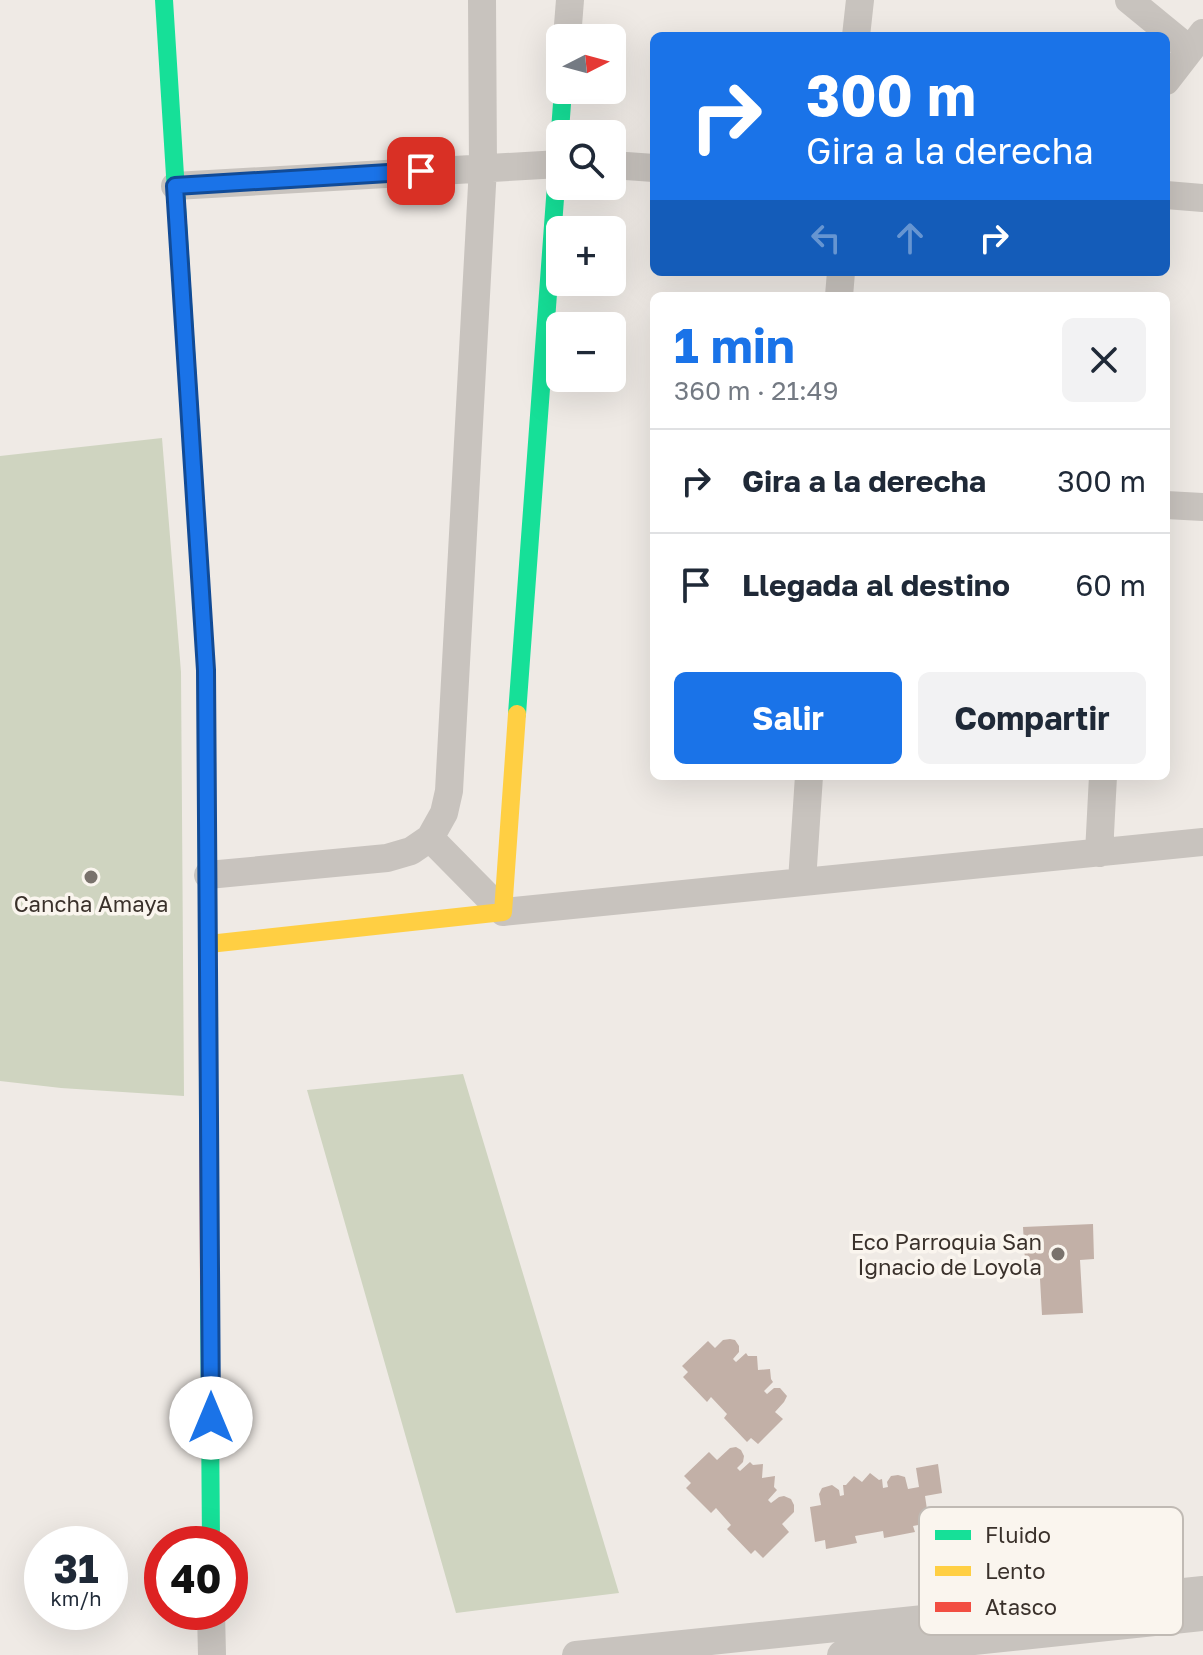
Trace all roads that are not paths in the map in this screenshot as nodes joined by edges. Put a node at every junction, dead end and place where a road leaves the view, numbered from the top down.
1 (164, 0) edge
2 (482, 0) edge
3 (570, 0) edge
4 (860, 0) edge
5 (1129, 0) edge
6 (568, 24) edge
7 (856, 32) edge
8 (1196, 42) edge
9 (1170, 76) edge
10 (546, 164) edge
11 (626, 166) edge
12 (483, 167) junction
13 (650, 168) edge
14 (175, 186) junction
15 (1170, 195) edge
16 (1203, 198) edge
17 (555, 200) edge
18 (1170, 505) edge
19 (1203, 507) edge
20 (809, 780) edge
21 (1103, 780) edge
22 (430, 838) junction
23 (1203, 842) edge
24 (1099, 853) junction
25 (208, 875) junction
26 (802, 881) junction
27 (503, 912) junction
28 (209, 944) junction
29 (211, 1526) edge
30 (1203, 1590) edge
31 (1183, 1594) edge
32 (1203, 1617) edge
33 (1183, 1619) edge
34 (211, 1630) edge
35 (992, 1635) edge
36 (794, 1643) edge
37 (212, 1655) edge
38 (576, 1655) edge
39 (841, 1655) edge

1 - 14 street
2 - 12 street
3 - 6 street
4 - 7 street
5 - 8 street
8 - 9 street
10 - 12 street
11 - 13 street
12 - 14 street
12 - 22 street
14 - 25 street
15 - 16 street
17 - 27 street
18 - 19 street
20 - 26 street
21 - 24 street
22 - 25 street
22 - 27 street
23 - 24 street
24 - 26 street
25 - 28 street
26 - 27 street
27 - 28 street
28 - 29 street
30 - 31 street
32 - 33 street
34 - 37 street
35 - 36 street
35 - 39 street
36 - 38 street

